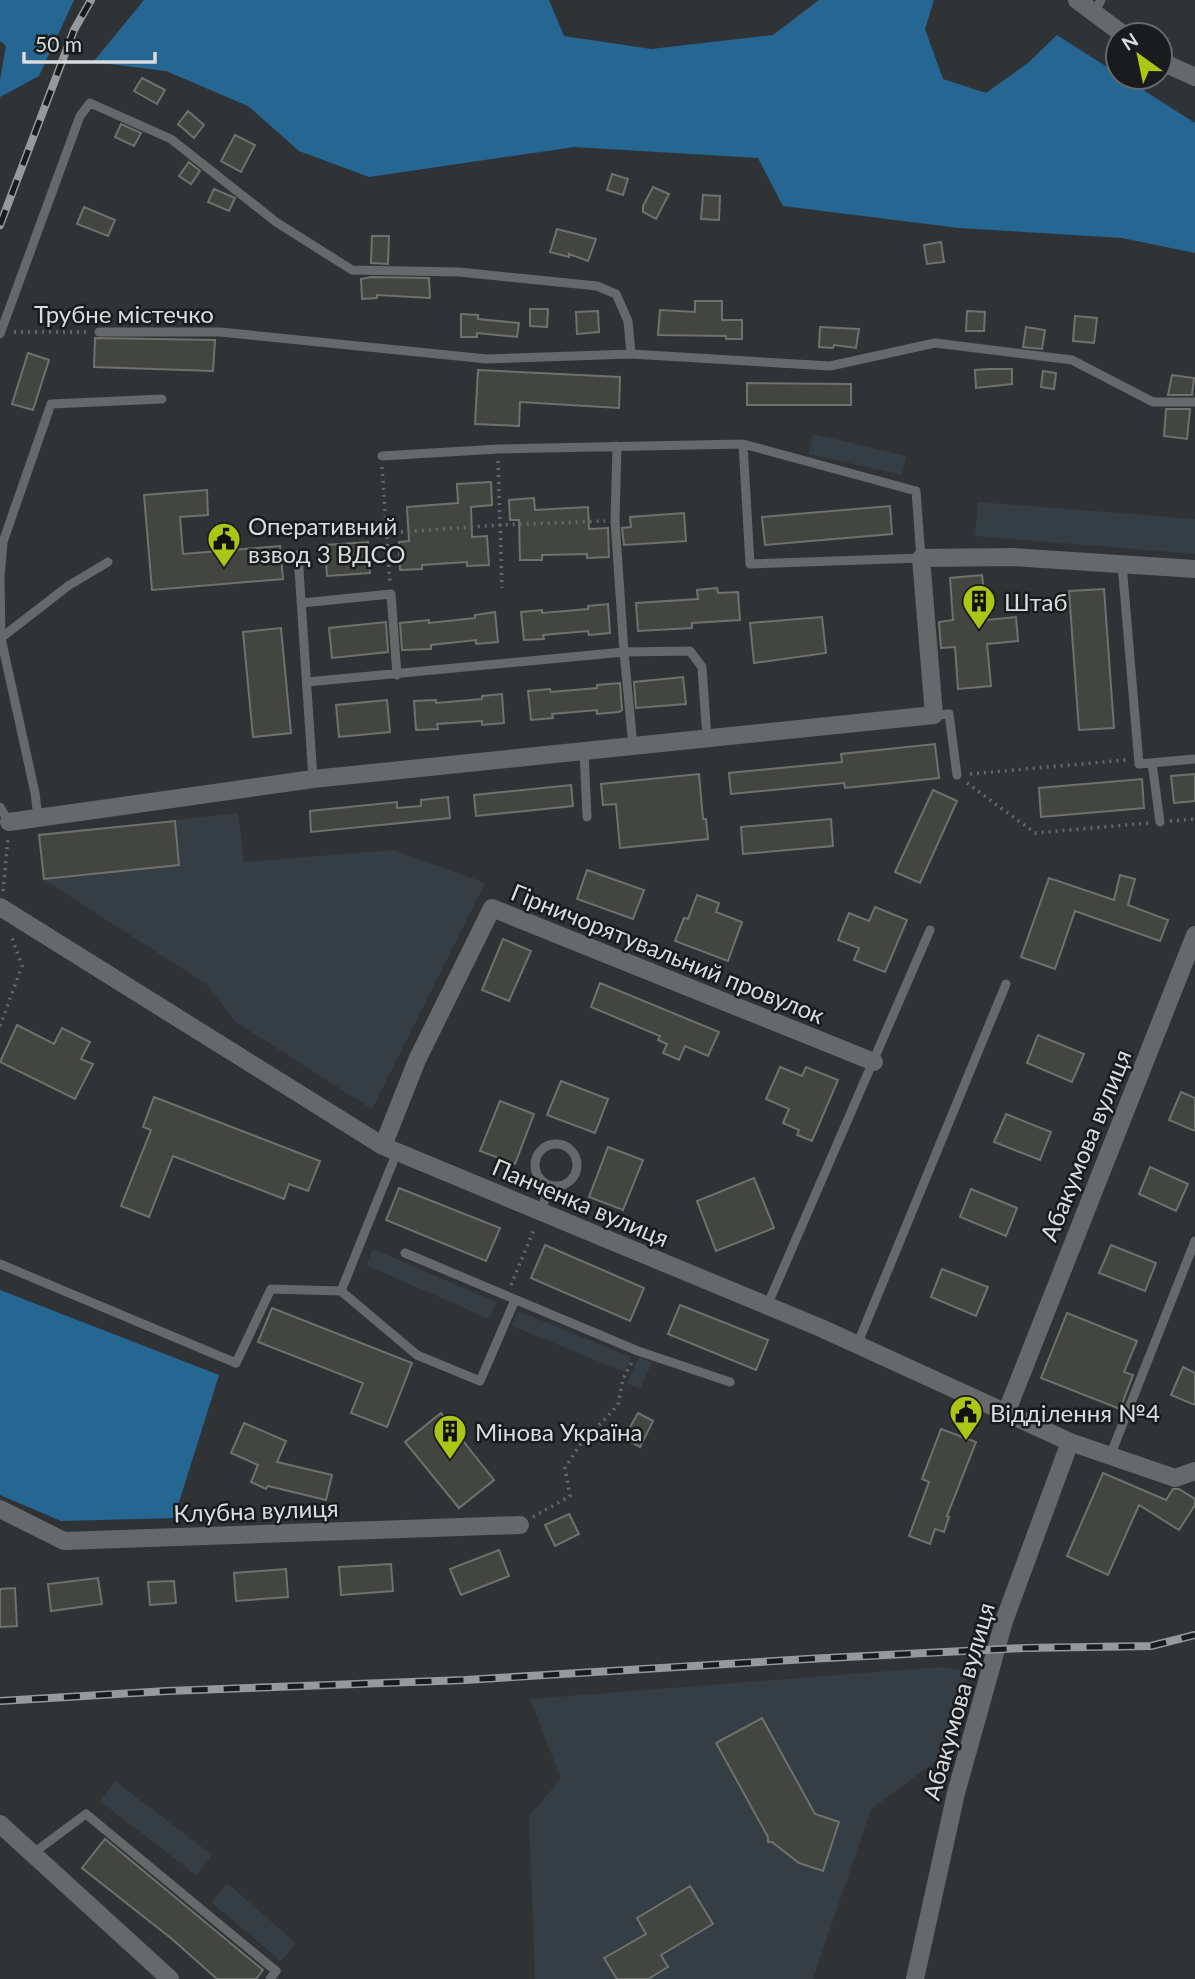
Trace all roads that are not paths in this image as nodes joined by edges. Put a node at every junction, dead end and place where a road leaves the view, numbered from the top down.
1 (1077, 0) edge
2 (1098, 6) edge
3 (1111, 21) edge
4 (1174, 67) edge
5 (1195, 77) edge
6 (99, 332) road end
7 (0, 333) edge
8 (631, 354) junction
9 (162, 399) dead end
10 (1195, 402) edge
11 (743, 444) junction
12 (617, 446) junction
13 (382, 456) road end
14 (299, 555) dead end
15 (921, 558) junction
16 (108, 562) dead end
17 (1122, 564) junction
18 (1195, 569) edge
19 (302, 603) junction
20 (1, 638) edge
21 (624, 652) junction
22 (397, 675) junction
23 (307, 682) junction
24 (934, 715) junction
25 (707, 739) junction
26 (633, 746) junction
27 (584, 751) junction
28 (1195, 759) edge
29 (1152, 763) junction
30 (957, 775) road end
31 (313, 779) junction
32 (5, 814) edge
33 (38, 817) junction
34 (587, 817) dead end
35 (1160, 822) road end
36 (0, 907) edge
37 (930, 930) dead end
38 (1195, 934) edge
39 (1006, 984) dead end
40 (874, 1062) junction
41 (390, 1149) junction
42 (549, 1186) junction
43 (541, 1212) junction
44 (1195, 1241) edge
45 (405, 1253) dead end
46 (0, 1264) edge
47 (341, 1291) junction
48 (511, 1298) junction
49 (767, 1306) junction
50 (857, 1345) junction
51 (730, 1382) dead end
52 (1006, 1413) junction
53 (1070, 1442) junction
54 (1110, 1456) junction
55 (1195, 1471) edge
56 (0, 1509) edge
57 (520, 1525) road end
58 (0, 1824) edge
59 (32, 1854) junction
60 (170, 1979) edge
61 (270, 1979) edge
62 (915, 1979) edge

1 - 2 street
2 - 3 street
4 - 5 street
6 - 8 lane, Трубне містечко
7 - 8 lane, Трубне містечко
8 - 10 lane, Трубне містечко
9 - 20 lane
11 - 12 lane
11 - 15 lane
11 - 15 lane
12 - 13 lane
12 - 21 lane
14 - 19 lane
15 - 17 street
15 - 24 street
16 - 20 lane
17 - 18 street
17 - 29 lane
19 - 22 lane
19 - 23 lane
20 - 33 lane
21 - 22 lane
21 - 25 lane
21 - 26 lane
22 - 23 lane
23 - 31 lane
24 - 25 street
24 - 30 lane
25 - 26 street
26 - 27 street
27 - 31 street
27 - 34 lane
28 - 29 lane
29 - 35 lane
31 - 33 street
32 - 33 street
36 - 41 street, Панченка вулиця
37 - 40 lane
38 - 52 street, Абакумова вулиця
39 - 50 lane
40 - 41 street, Гірничорятувальний провулок
40 - 49 lane
41 - 43 street, Панченка вулиця
41 - 47 lane
42 - 42 lane
42 - 43 lane
43 - 49 street, Панченка вулиця
44 - 54 lane
45 - 48 lane
46 - 47 lane
47 - 48 lane
48 - 51 lane
49 - 50 street, Панченка вулиця
50 - 52 street, Панченка вулиця
52 - 53 street, Панченка вулиця
53 - 54 street, Панченка вулиця
53 - 62 street, Абакумова вулиця
54 - 55 street, Панченка вулиця
56 - 57 street, Клубна вулиця
58 - 59 street
59 - 60 street
59 - 61 lane

